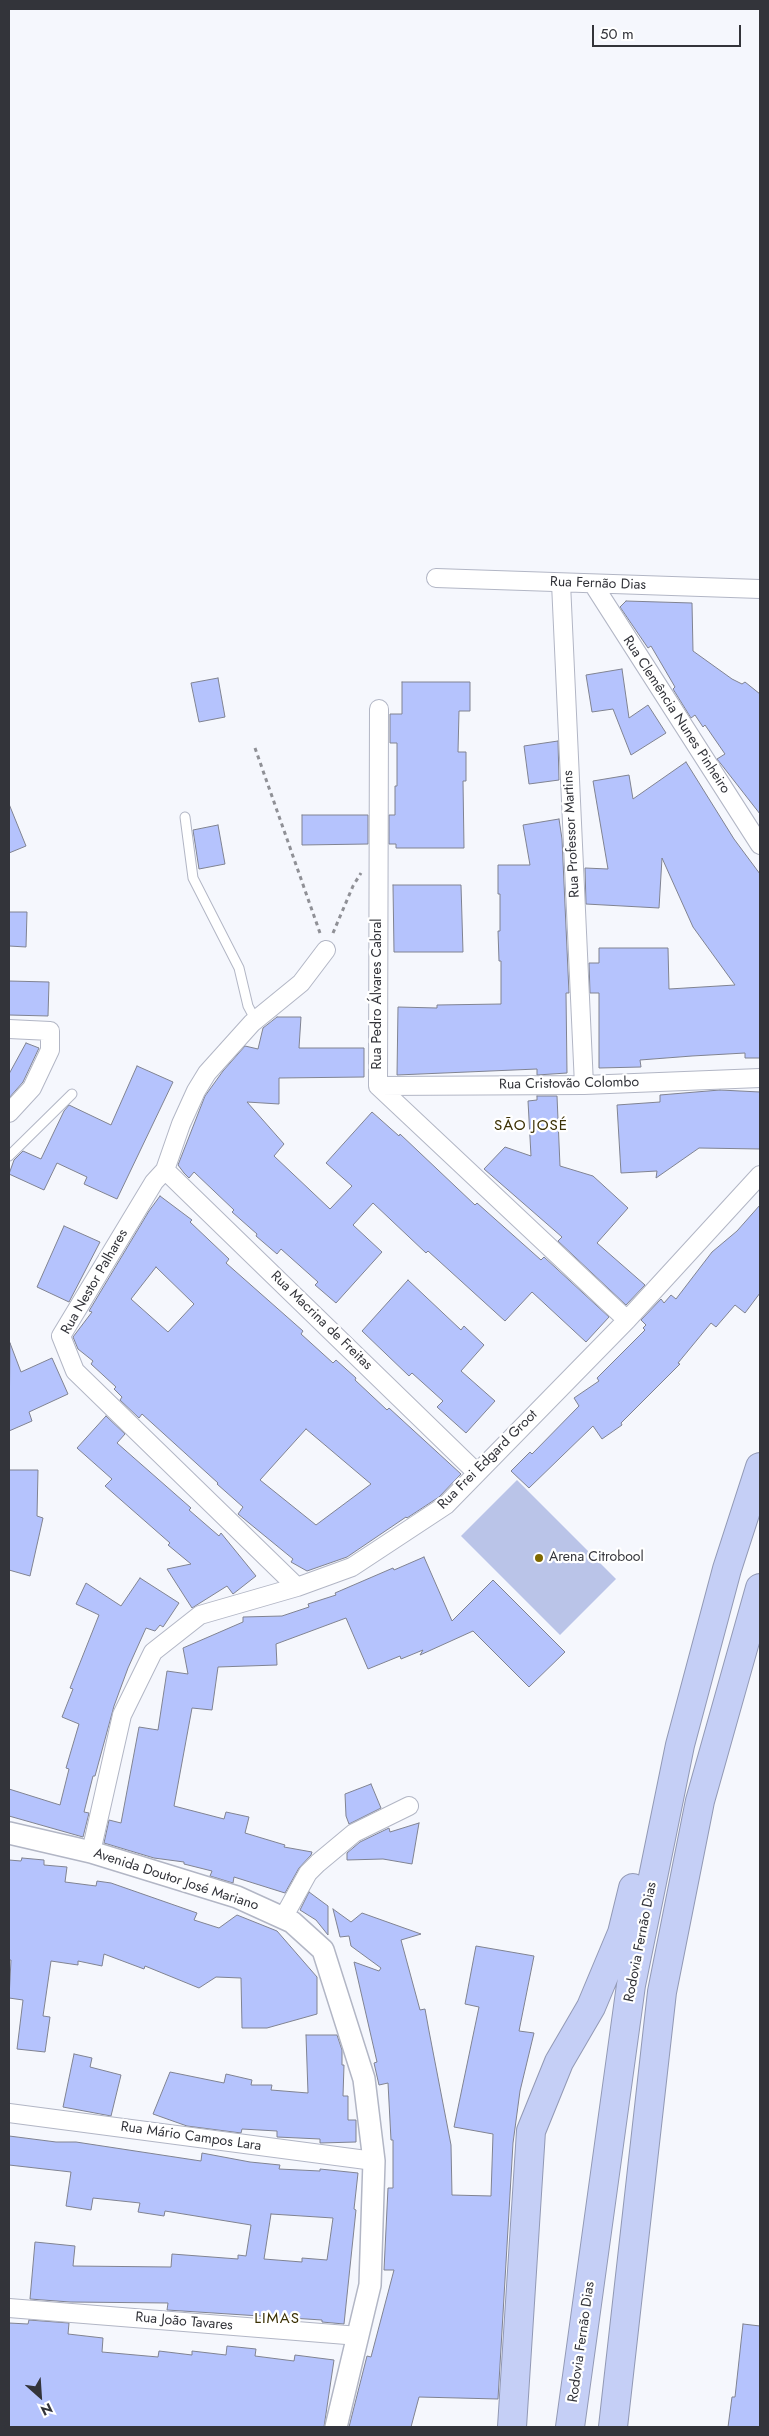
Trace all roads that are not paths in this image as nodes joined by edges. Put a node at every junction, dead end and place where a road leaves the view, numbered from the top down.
1 (436, 578) dead end
2 (561, 583) junction
3 (593, 584) junction
4 (760, 589) edge
5 (379, 709) dead end
6 (185, 817) dead end
7 (760, 845) edge
8 (326, 950) road end
9 (256, 1020) junction
10 (9, 1029) edge
11 (760, 1078) edge
12 (584, 1085) junction
13 (378, 1086) junction
14 (72, 1094) dead end
15 (9, 1113) edge
16 (9, 1156) edge
17 (165, 1170) junction
18 (760, 1175) edge
19 (627, 1320) junction
20 (760, 1466) edge
21 (477, 1473) junction
22 (297, 1587) junction
23 (760, 1588) edge
24 (680, 1745) junction
25 (409, 1806) dead end
26 (9, 1832) edge
27 (91, 1852) junction
28 (283, 1918) junction
29 (9, 2112) edge
30 (374, 2161) junction
31 (9, 2308) edge
32 (359, 2336) junction
33 (336, 2427) edge
34 (512, 2427) edge
35 (570, 2427) edge
36 (613, 2427) edge

1 - 2 street, Rua Fernão Dias
2 - 3 street, Rua Fernão Dias
2 - 12 street, Rua Professor Martins
3 - 4 street, Rua Fernão Dias
3 - 7 street, Rua Clemência Nunes Pinheiro
5 - 13 street, Rua Pedro Álvares Cabral
6 - 9 lane
8 - 9 street, Rua Nestor Palhares
9 - 17 street, Rua Nestor Palhares
10 - 15 street
11 - 12 street, Rua Cristovão Colombo
12 - 13 street, Rua Cristovão Colombo
13 - 19 street, Rua Pedro Álvares Cabral
14 - 16 lane
17 - 21 street, Rua Macrina de Freitas
17 - 22 street, Rua Nestor Palhares
18 - 19 street, Rua Frei Edgard Groot
19 - 21 street, Rua Frei Edgard Groot
20 - 24 highway, Rodovia Fernão Dias
21 - 22 street, Rua Frei Edgard Groot
22 - 27 street, Rua Frei Edgard Groot
23 - 36 highway
24 - 34 highway
24 - 35 highway, Rodovia Fernão Dias
25 - 28 street
26 - 27 street, Avenida Doutor José Mariano
27 - 28 street, Avenida Doutor José Mariano
28 - 30 street, Avenida Doutor José Mariano
29 - 30 street, Rua Mário Campos Lara
30 - 32 street, Avenida Doutor José Mariano
31 - 32 street, Rua João Tavares
32 - 33 street, Avenida Doutor José Mariano

